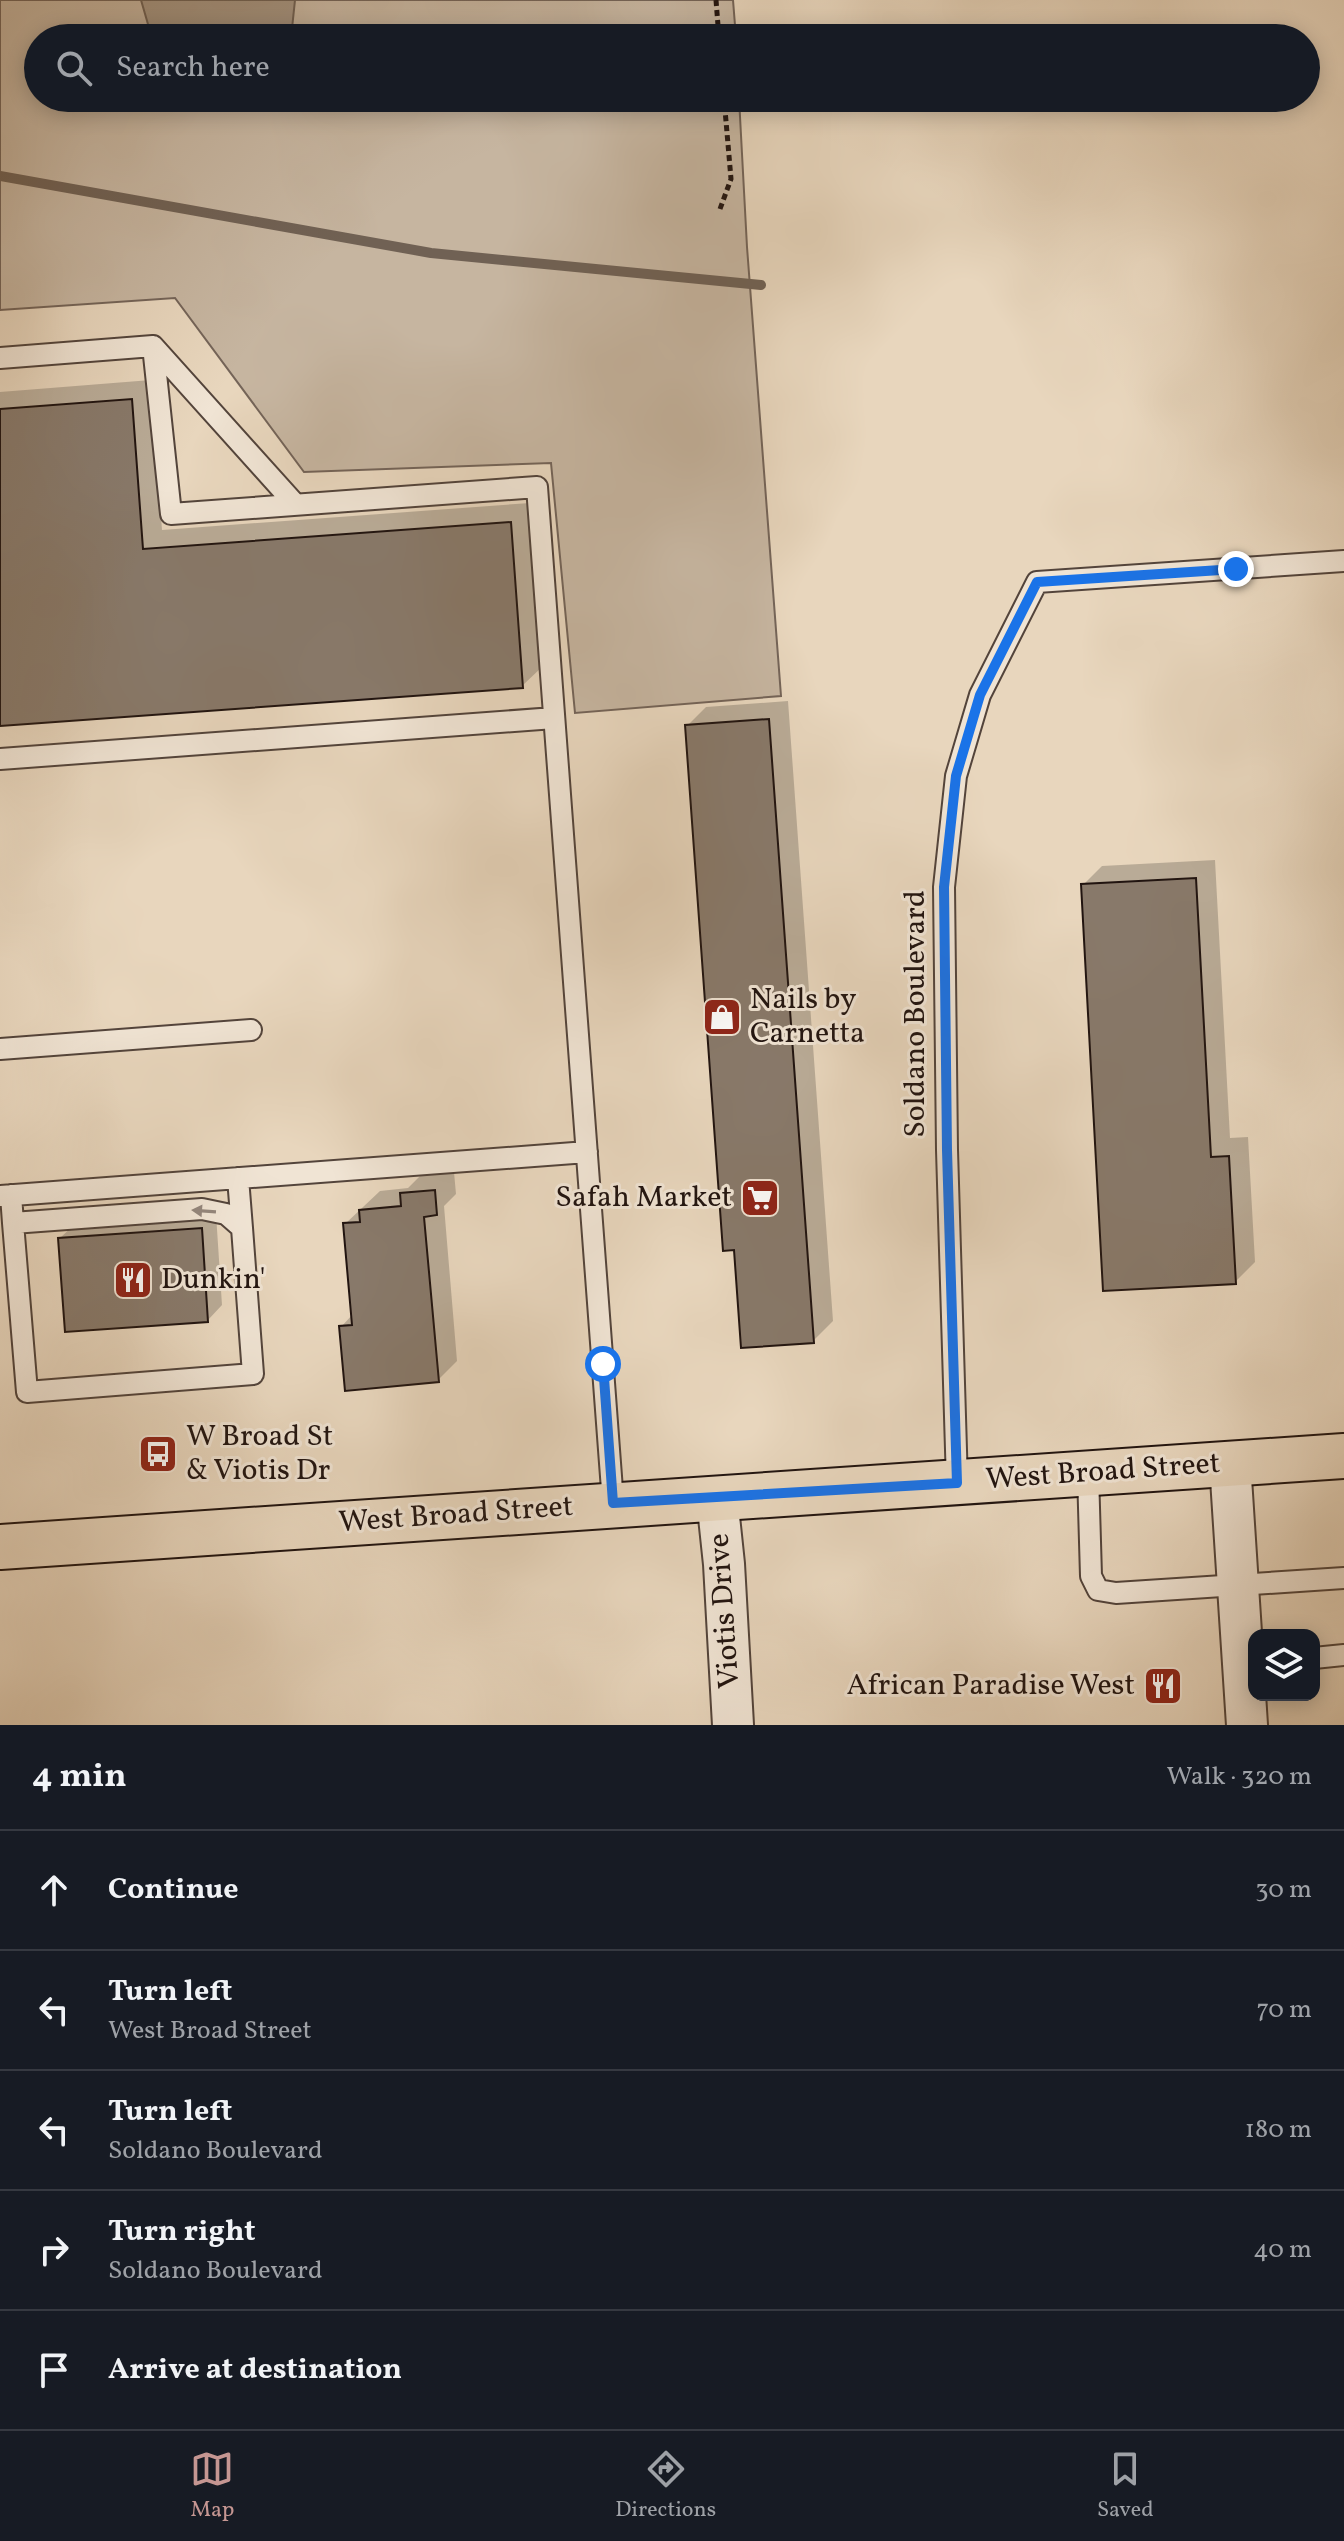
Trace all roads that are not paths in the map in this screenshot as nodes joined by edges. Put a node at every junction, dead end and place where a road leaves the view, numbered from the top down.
1 (153, 346) junction
2 (0, 358) edge
3 (295, 504) junction
4 (1344, 561) edge
5 (554, 718) junction
6 (0, 759) edge
7 (251, 1030) dead end
8 (0, 1049) edge
9 (587, 1152) junction
10 (238, 1178) junction
11 (6, 1195) edge
12 (13, 1223) junction
13 (242, 1228) junction
14 (1344, 1456) edge
15 (1230, 1463) junction
16 (1088, 1473) junction
17 (957, 1483) junction
18 (717, 1498) junction
19 (613, 1503) junction
20 (0, 1547) edge
21 (1344, 1578) edge
22 (1238, 1585) junction
23 (1344, 1655) edge
24 (1248, 1657) edge
25 (1320, 1657) edge
26 (1248, 1694) edge
27 (733, 1725) edge
28 (1247, 1725) edge

1 - 2 lane
1 - 3 lane
1 - 3 lane
3 - 5 lane
4 - 17 lane, Soldano Boulevard
5 - 6 lane
5 - 9 lane
7 - 8 lane
9 - 10 lane
9 - 19 lane
10 - 11 lane
10 - 13 lane
11 - 12 lane
13 -> 12 lane
12 - 13 lane
14 - 15 main road, West Broad Street
15 - 16 main road, West Broad Street
15 - 22 street
16 - 17 main road, West Broad Street
16 - 22 lane
17 - 18 main road, West Broad Street
18 - 19 main road, West Broad Street
18 - 27 street, Viotis Drive
19 - 20 main road, West Broad Street
21 - 22 lane
22 - 24 street
23 - 25 lane
26 - 28 street

